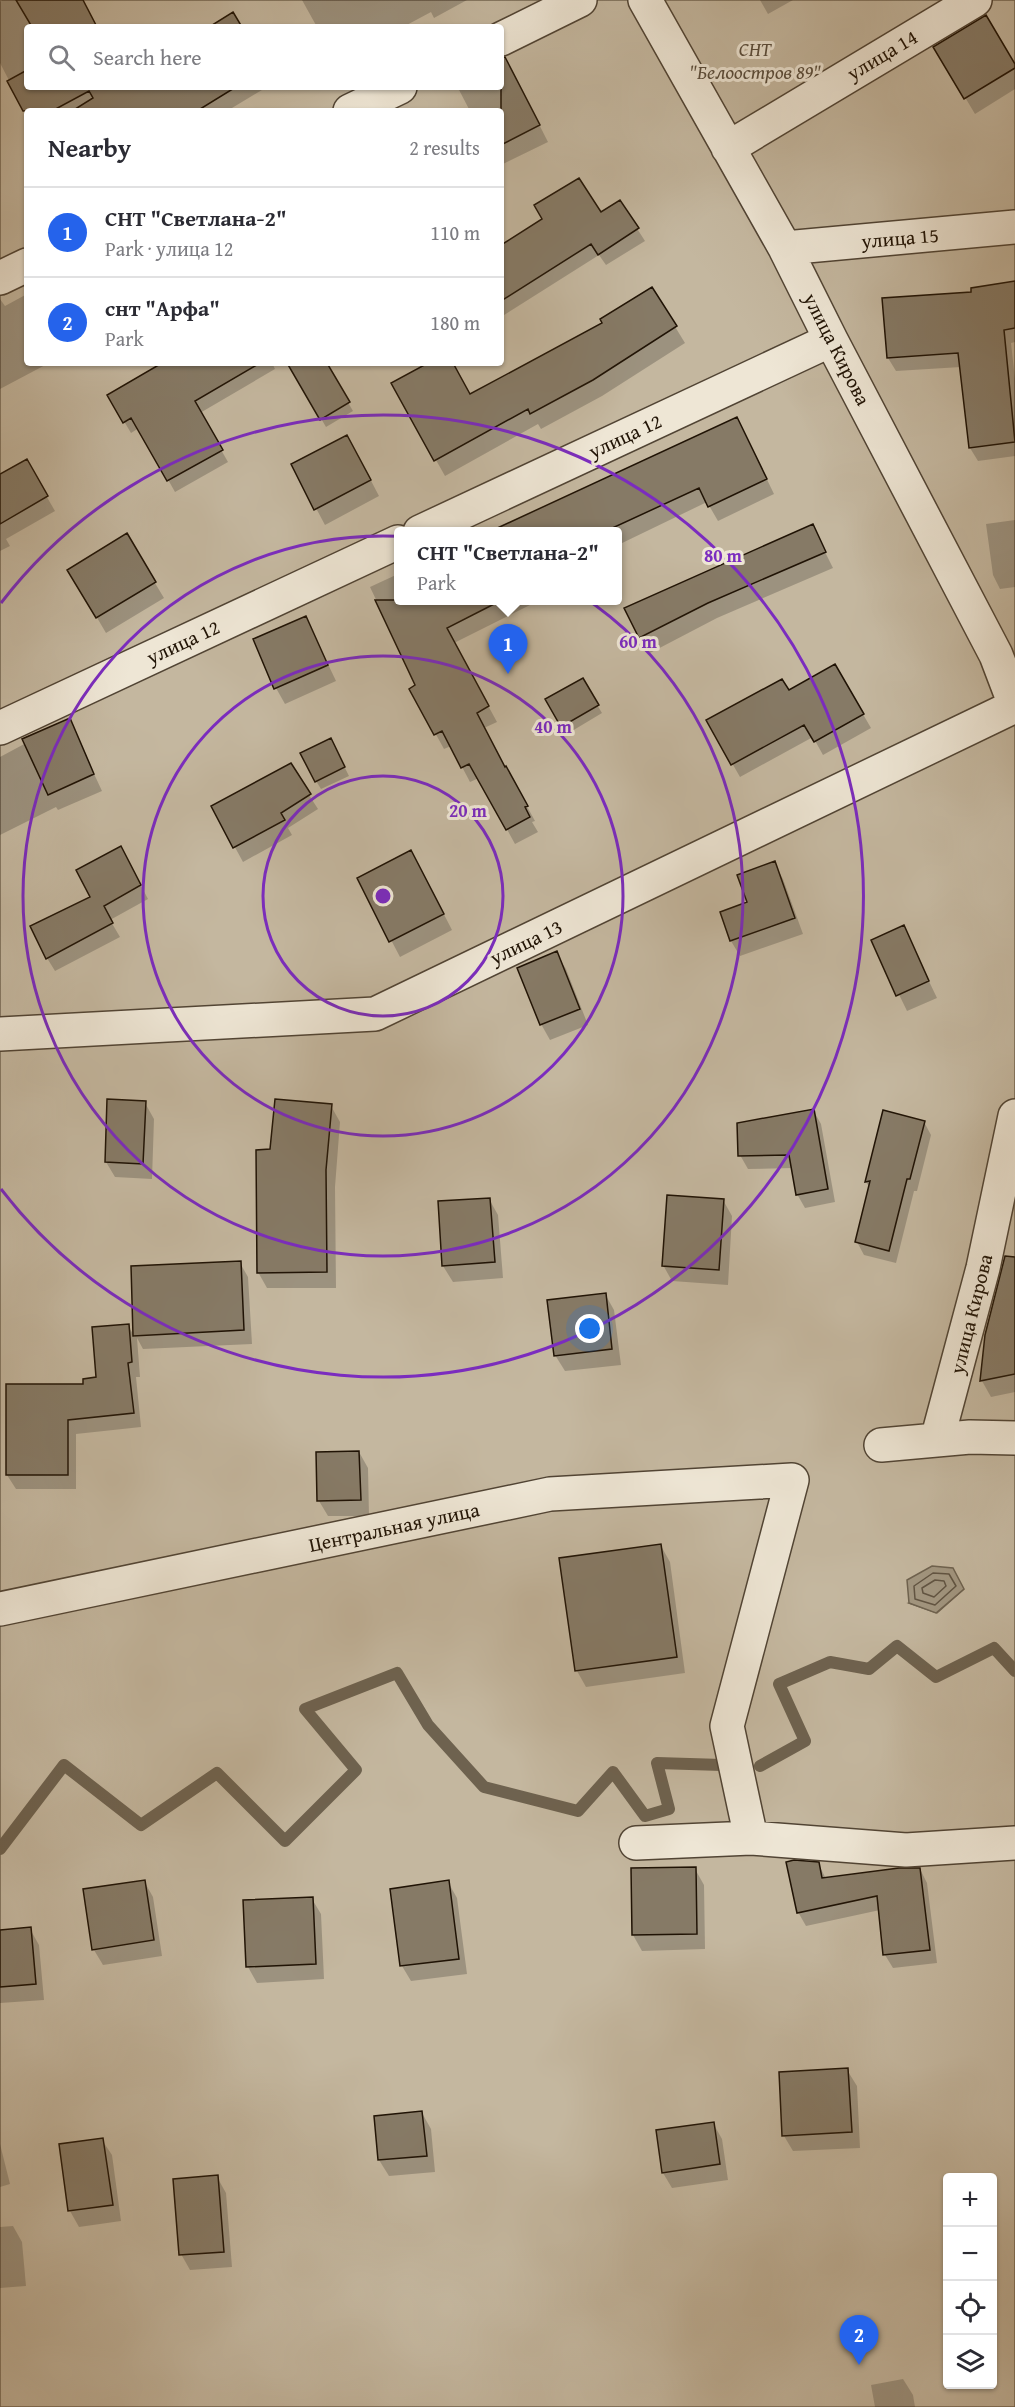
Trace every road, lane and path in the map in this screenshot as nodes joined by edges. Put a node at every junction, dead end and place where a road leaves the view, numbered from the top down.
1 (580, 0) edge
2 (645, 0) edge
3 (975, 0) edge
4 (504, 38) edge
5 (394, 90) edge
6 (356, 108) edge
7 (728, 147) junction
8 (1015, 227) edge
9 (785, 248) junction
10 (24, 266) edge
11 (0, 278) edge
12 (831, 340) junction
13 (429, 527) edge
14 (394, 544) edge
15 (1002, 639) edge
16 (1015, 706) edge
17 (0, 728) edge
18 (0, 1034) edge
19 (1015, 1116) edge
20 (1015, 1438) edge
21 (937, 1440) junction
22 (881, 1445) dead end
23 (0, 1609) edge
24 (751, 1838) junction
25 (636, 1843) dead end
26 (1015, 1843) edge

1 - 4 street
2 - 7 street, улица Кирова
3 - 7 street, улица 14
5 - 6 street
7 - 9 street, улица Кирова
8 - 9 street, улица 15
9 - 12 street, улица Кирова
10 - 11 street
12 - 13 street, улица 12
12 - 15 street, улица Кирова
14 - 17 street, улица 12
15 - 16 street, улица Кирова
16 - 18 street, улица 13
19 - 21 street, улица Кирова
20 - 21 street
21 - 22 street
23 - 24 street, Центральная улица
24 - 25 street
24 - 26 street

